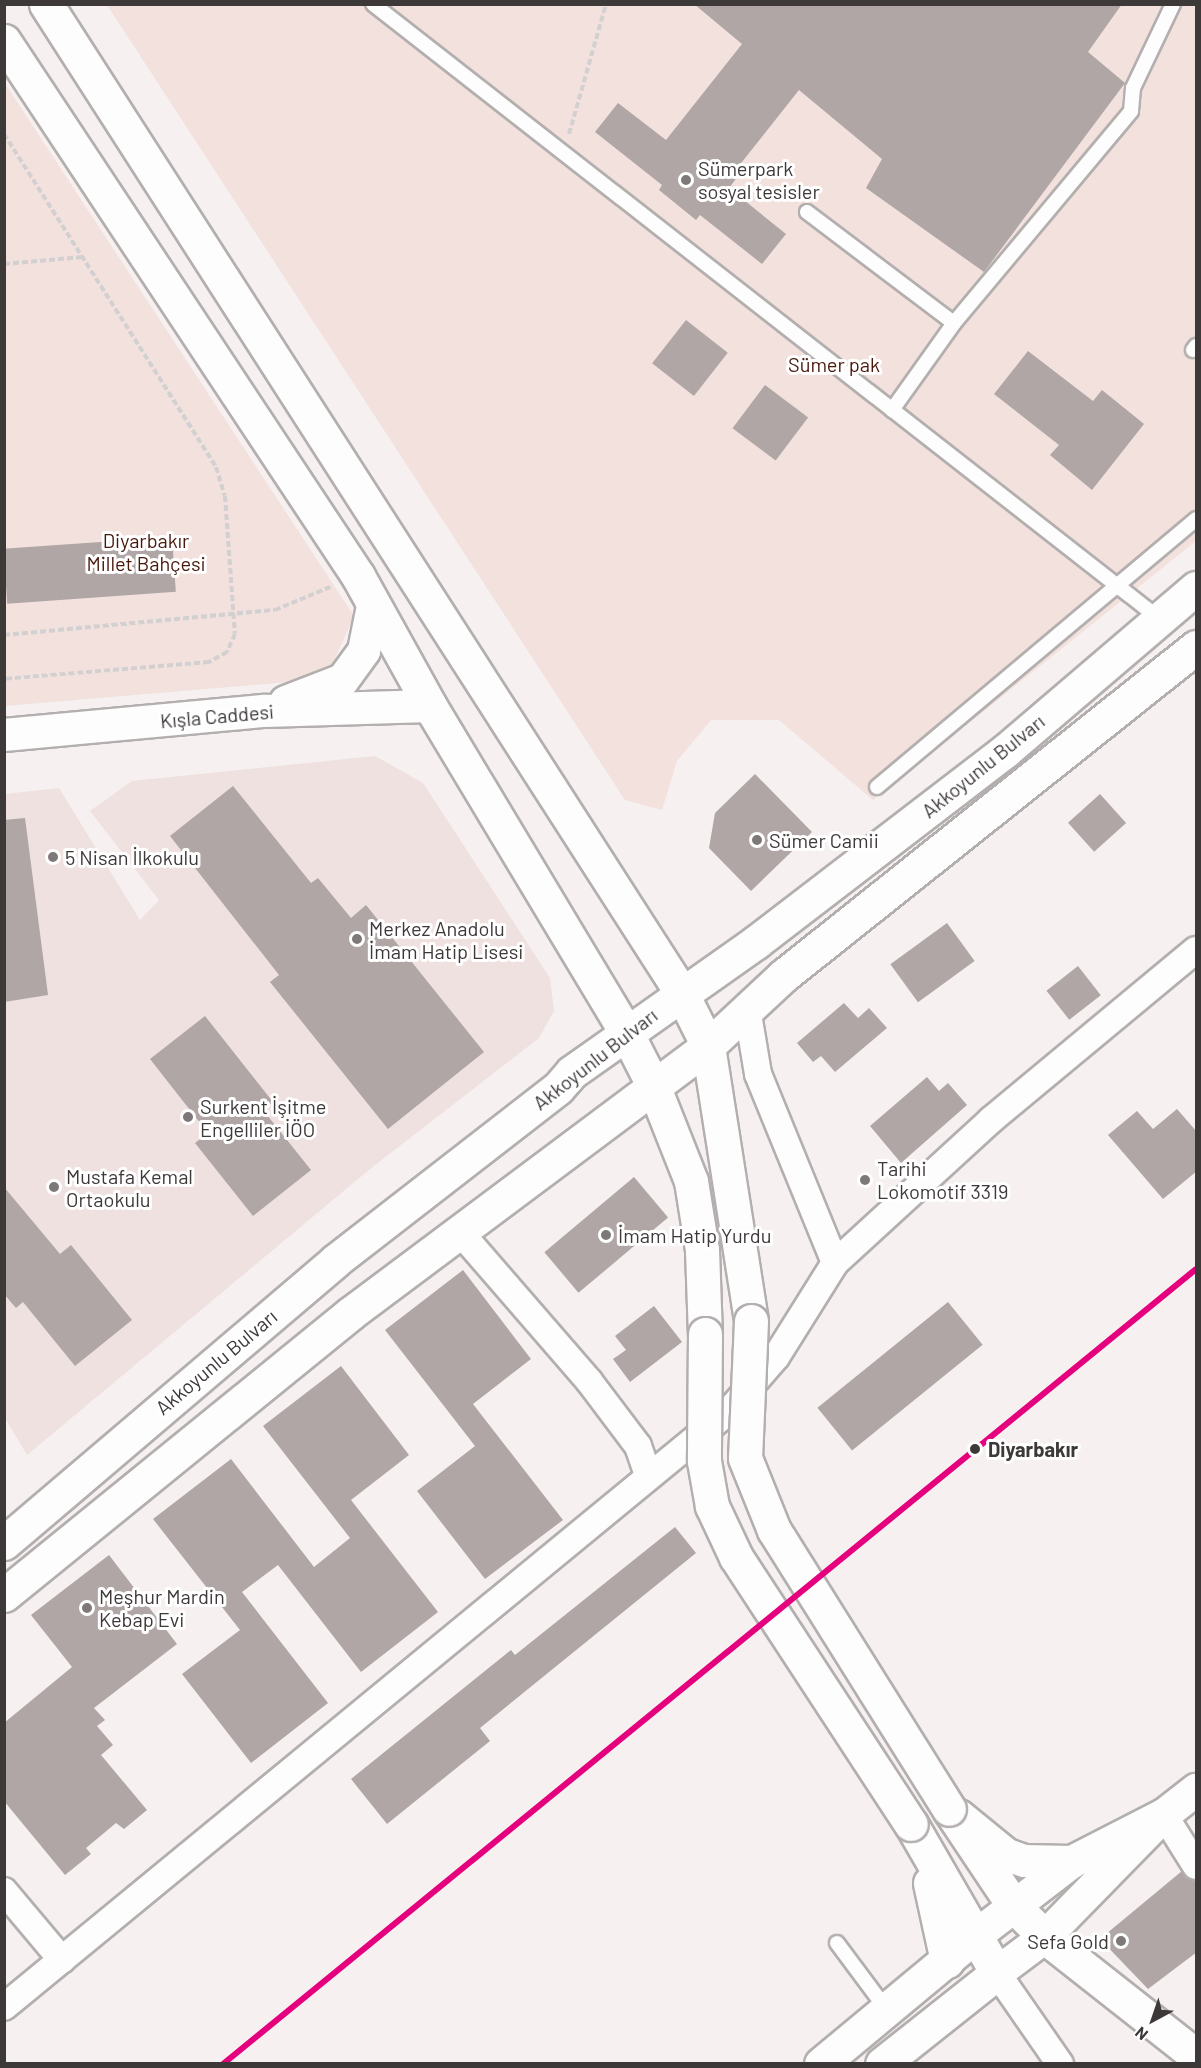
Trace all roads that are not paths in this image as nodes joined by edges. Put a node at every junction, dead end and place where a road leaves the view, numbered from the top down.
1 (46, 4) edge
2 (373, 4) edge
3 (1173, 4) edge
4 (4, 41) edge
5 (807, 212) dead end
6 (954, 323) junction
7 (892, 410) junction
8 (1197, 519) edge
9 (1116, 585) junction
10 (1197, 588) edge
11 (373, 606) junction
12 (1160, 619) junction
13 (1197, 647) edge
14 (430, 706) junction
15 (265, 711) junction
16 (4, 735) edge
17 (877, 787) dead end
18 (1197, 950) edge
19 (681, 992) junction
20 (747, 1008) junction
21 (626, 1032) junction
22 (708, 1046) junction
23 (653, 1085) junction
24 (460, 1232) junction
25 (835, 1263) junction
26 (648, 1475) junction
27 (4, 1543) edge
28 (4, 1595) edge
29 (1197, 1790) edge
30 (949, 1809) junction
31 (1164, 1815) junction
32 (911, 1824) junction
33 (1072, 1862) junction
34 (1197, 1866) edge
35 (4, 1891) edge
36 (1013, 1905) junction
37 (1045, 1937) junction
38 (973, 1938) junction
39 (837, 1943) dead end
40 (62, 1960) junction
41 (947, 1961) junction
42 (997, 1973) junction
43 (4, 2007) edge
44 (887, 2010) junction
45 (1197, 2056) edge
46 (821, 2064) edge
47 (882, 2064) edge
48 (1060, 2064) edge

1 - 19 main road
2 - 7 lane
3 - 6 lane
4 - 11 main road
5 - 6 lane
6 - 7 lane
7 - 9 lane
8 - 9 lane
9 - 12 lane
9 - 17 lane
10 - 12 main road, Akkoyunlu Bulvarı
11 - 14 main road
11 - 15 street
12 - 19 main road, Akkoyunlu Bulvarı
13 - 20 main road, Akkoyunlu Bulvarı
14 - 15 street, Kışla Caddesi
14 - 21 main road
15 - 16 street, Kışla Caddesi
18 - 25 street
19 - 21 main road, Akkoyunlu Bulvarı
19 - 22 main road
20 - 22 main road, Akkoyunlu Bulvarı
20 - 25 street
21 - 23 main road
21 - 27 main road, Akkoyunlu Bulvarı
22 - 23 main road, Akkoyunlu Bulvarı
22 - 30 main road, bridge
23 - 24 main road, Akkoyunlu Bulvarı
23 - 32 main road, bridge
24 - 26 street
24 - 28 main road, Akkoyunlu Bulvarı
25 - 26 street
26 - 40 street
29 - 31 street
30 - 33 street
30 - 36 main road
31 - 33 street
31 - 34 street
31 - 37 street
32 - 38 main road
32 - 41 main road
33 - 36 street
35 - 40 street
36 - 37 main road
36 - 38 street
37 - 42 street
37 - 45 main road
38 - 41 main road
38 - 42 main road
39 - 44 lane
40 - 43 street
41 - 44 main road
42 - 47 main road
42 - 48 street
44 - 46 main road

